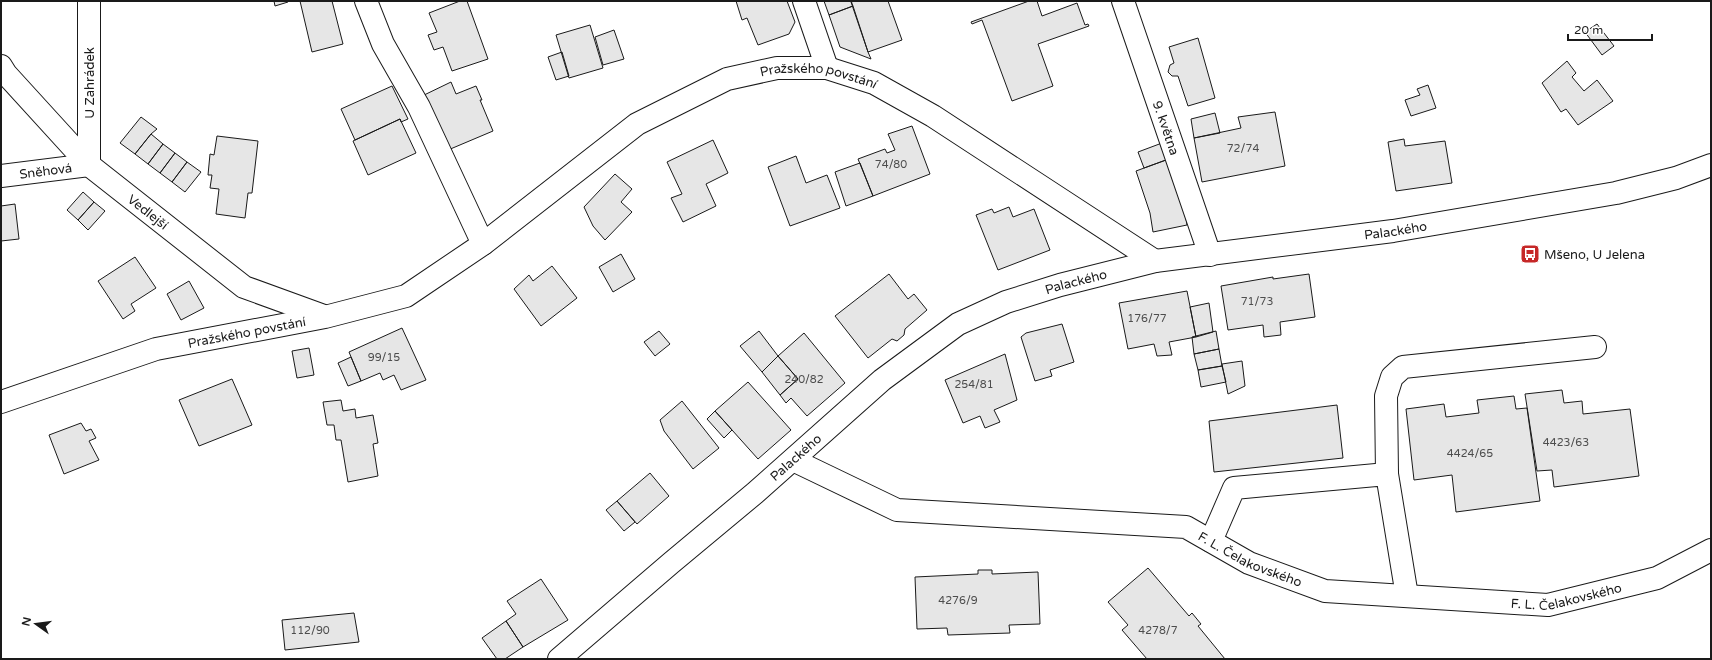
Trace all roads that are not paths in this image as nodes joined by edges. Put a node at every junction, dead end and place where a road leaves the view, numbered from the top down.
1 (89, 1) edge
2 (366, 1) edge
3 (804, 1) edge
4 (1123, 1) edge
5 (1, 66) edge
6 (827, 68) junction
7 (89, 165) junction
8 (1711, 165) edge
9 (1, 176) edge
10 (483, 244) junction
11 (1210, 255) junction
12 (1155, 261) junction
13 (325, 317) junction
14 (1595, 347) dead end
15 (1, 402) edge
16 (793, 460) junction
17 (1387, 474) junction
18 (1211, 541) junction
19 (1711, 550) edge
20 (1407, 596) junction
21 (558, 659) edge

1 - 7 street, U Zahrádek
2 - 10 street
3 - 6 street
4 - 11 street, 9. května
5 - 7 street, Vedlejší
6 - 10 street, Pražského povstání
6 - 12 street, Pražského povstání
7 - 9 street, Sněhová
7 - 13 street, Vedlejší
8 - 11 street, Palackého
10 - 13 street, Pražského povstání
11 - 12 street, Palackého
12 - 16 street, Palackého
13 - 15 street, Pražského povstání
14 - 17 street
16 - 18 street, F. L. Čelakovského
16 - 21 street, Palackého
17 - 18 street
17 - 20 street
18 - 20 street, F. L. Čelakovského
19 - 20 street, F. L. Čelakovského

